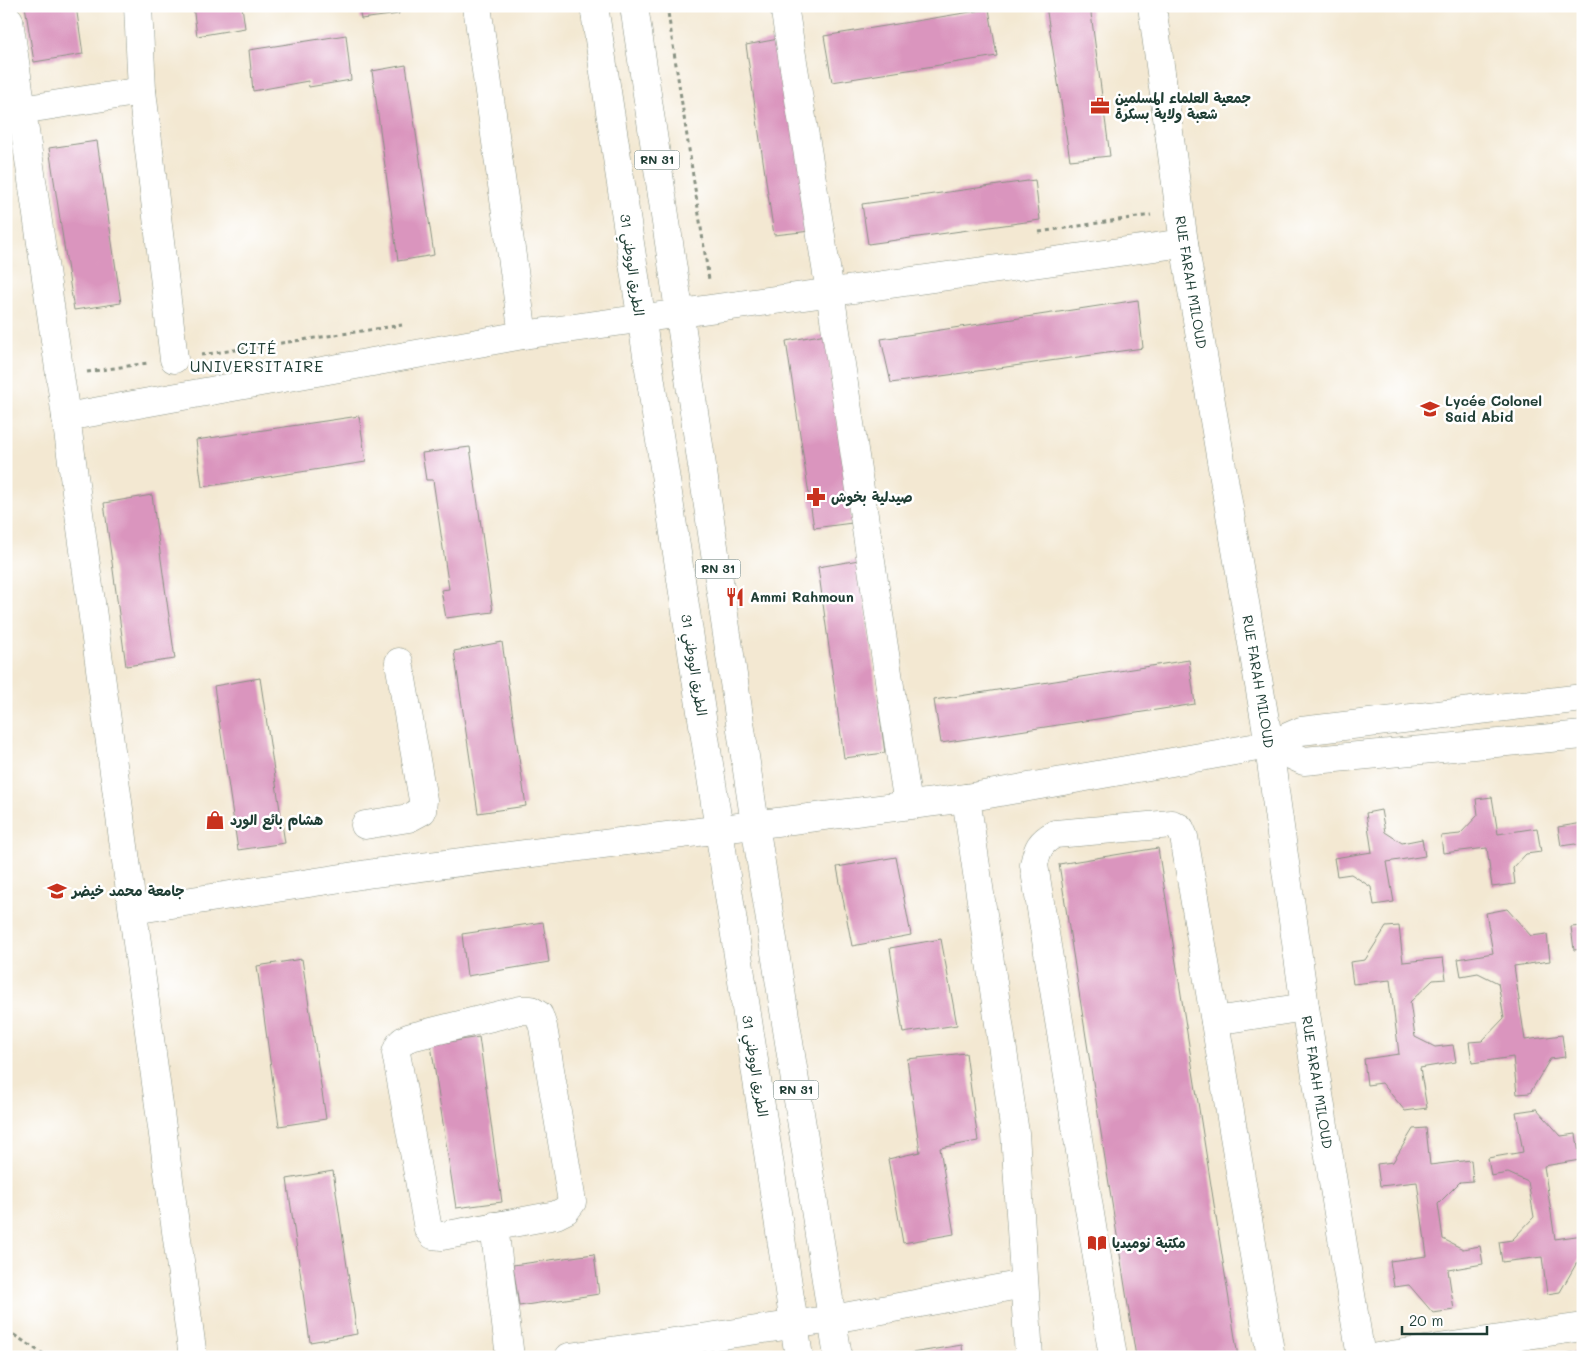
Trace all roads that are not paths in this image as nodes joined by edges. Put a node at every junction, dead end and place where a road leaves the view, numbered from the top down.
1 (138, 6) edge
2 (477, 6) edge
3 (594, 6) edge
4 (634, 6) edge
5 (784, 6) edge
6 (1152, 6) edge
7 (7, 15) edge
8 (142, 91) junction
9 (21, 110) junction
10 (1184, 243) junction
11 (830, 292) junction
12 (681, 314) junction
13 (640, 319) junction
14 (523, 335) junction
15 (174, 359) road end
16 (66, 417) junction
17 (399, 662) dead end
18 (1583, 698) edge
19 (1583, 735) edge
20 (1269, 745) junction
21 (966, 798) junction
22 (908, 806) junction
23 (755, 824) junction
24 (365, 825) dead end
25 (720, 830) junction
26 (133, 910) junction
27 (1305, 1007) junction
28 (1215, 1021) junction
29 (494, 1226) junction
30 (1024, 1284) junction
31 (833, 1319) junction
32 (794, 1324) junction
33 (1583, 1327) edge
34 (193, 1357) edge
35 (510, 1357) edge
36 (569, 1357) edge
37 (799, 1357) edge
38 (838, 1357) edge
39 (1029, 1357) edge
40 (1113, 1357) edge
41 (1271, 1357) edge
42 (1361, 1357) edge
43 (1377, 1357) edge

1 - 8 street
2 - 14 street
3 - 13 street, الطريق الووطني 31
4 - 12 street, RN 31
5 - 11 street
6 - 10 street, RUE FARAH MILOUD
7 - 9 street
8 - 9 street
8 - 15 street
9 - 16 street
10 - 11 street
10 - 20 street, RUE FARAH MILOUD
11 - 12 street
11 - 22 street
12 - 13 street
12 - 23 street, RN 31
13 - 14 street
13 - 25 street, الطريق الووطني 31
14 - 16 street
16 - 26 street
17 - 24 street
18 - 20 street
19 - 20 street
20 - 21 street
20 - 27 street, RUE FARAH MILOUD
21 - 22 street
21 - 30 street
22 - 23 street
23 - 25 street
23 - 31 street, RN 31
25 - 26 street
25 - 32 street, الطريق الووطني 31
26 - 34 street
27 - 28 street
27 - 42 street, RUE FARAH MILOUD
28 - 40 street
28 - 41 street
29 - 29 street
29 - 35 street
30 - 31 street
30 - 39 street
31 - 32 street
31 - 38 street, RN 31
32 - 36 street
32 - 37 street, الطريق الووطني 31
33 - 43 street

